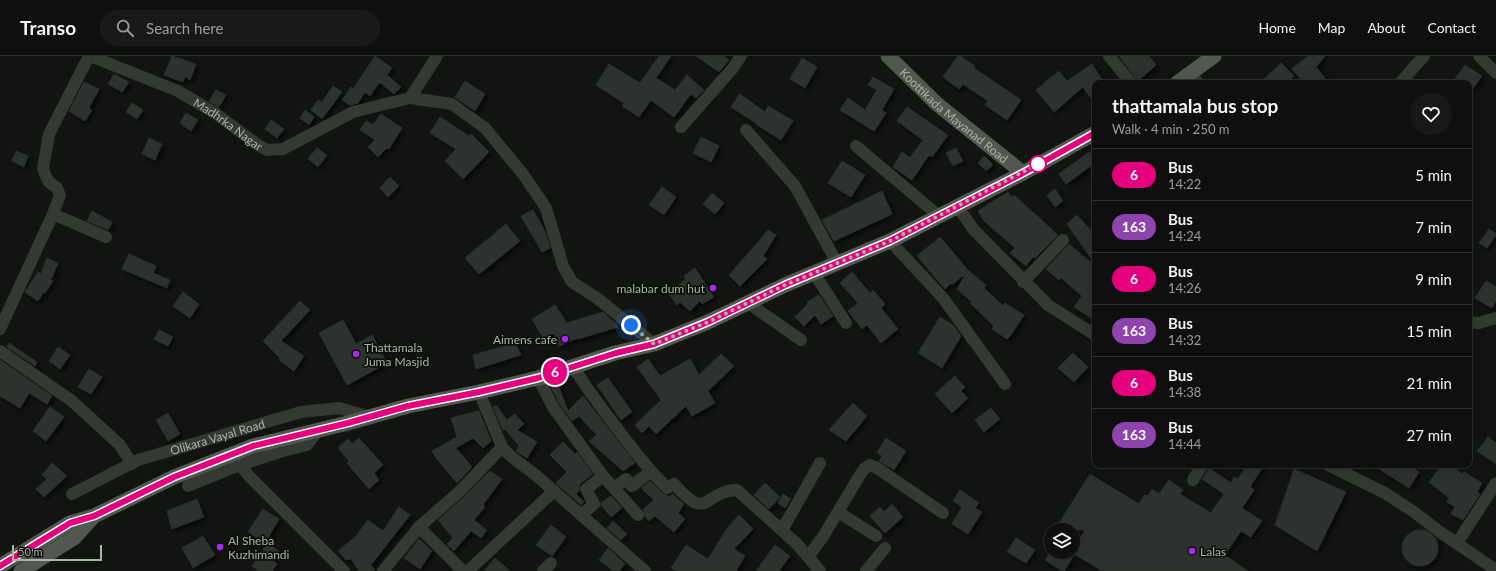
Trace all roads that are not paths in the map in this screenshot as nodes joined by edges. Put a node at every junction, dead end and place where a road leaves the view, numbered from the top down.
1 (90, 56) edge
2 (437, 56) edge
3 (742, 56) edge
4 (888, 56) edge
5 (1109, 56) edge
6 (1214, 56) edge
7 (1424, 56) edge
8 (1479, 56) edge
9 (1496, 73) edge
10 (1194, 78) edge
11 (1128, 80) edge
12 (1403, 80) edge
13 (410, 98) junction
14 (680, 127) dead end
15 (746, 130) dead end
16 (1092, 135) edge
17 (856, 146) dead end
18 (1023, 173) junction
19 (957, 206) junction
20 (53, 214) junction
21 (939, 216) junction
22 (106, 237) dead end
23 (1063, 240) dead end
24 (890, 241) junction
25 (837, 262) junction
26 (814, 273) junction
27 (1024, 282) junction
28 (748, 303) junction
29 (1496, 318) edge
30 (1472, 322) edge
31 (846, 323) dead end
32 (0, 329) edge
33 (1092, 333) edge
34 (801, 340) dead end
35 (654, 344) junction
36 (0, 350) edge
37 (573, 366) junction
38 (538, 378) junction
39 (1005, 384) dead end
40 (479, 392) junction
41 (370, 417) junction
42 (319, 429) junction
43 (502, 447) junction
44 (820, 462) dead end
45 (132, 464) junction
46 (240, 465) junction
47 (1200, 468) edge
48 (1334, 468) edge
49 (651, 471) junction
50 (603, 476) junction
51 (1194, 480) dead end
52 (1496, 483) edge
53 (188, 486) dead end
54 (614, 488) junction
55 (554, 491) junction
56 (72, 494) dead end
57 (838, 512) junction
58 (943, 513) dead end
59 (581, 515) junction
60 (638, 515) dead end
61 (94, 516) junction
62 (419, 527) junction
63 (782, 530) junction
64 (876, 536) dead end
65 (1457, 543) junction
66 (885, 548) dead end
67 (808, 557) junction
68 (0, 566) edge
69 (462, 570) edge
70 (1496, 570) edge
71 (21, 571) edge
72 (344, 571) edge
73 (383, 571) edge
74 (645, 571) edge
75 (820, 571) edge
76 (866, 571) edge

1 - 13 street, Madhrka Nagar
1 - 20 street
2 - 13 street
3 - 14 street
4 - 18 main road, Koottikada Mayanad Road
5 - 11 street
6 - 10 main road
7 - 12 street
8 - 9 street
13 - 35 street
15 - 25 street
16 - 18 main road
17 - 21 street
18 - 19 main road
19 - 21 main road
19 - 27 street
20 - 22 street
20 - 32 street
21 - 24 main road
23 - 27 street
24 - 25 main road
24 - 39 street
25 - 26 main road
26 - 28 main road
26 - 31 street
27 - 33 street
28 - 34 street
28 - 35 main road
29 - 30 street
35 - 37 main road
36 - 45 street
37 - 38 main road
37 - 49 street
38 - 40 main road
38 - 50 street
40 - 41 main road
40 - 43 street
41 - 42 main road
41 - 45 street, Olikara Vayal Road
42 - 46 street
42 - 61 main road
43 - 55 street
43 - 62 street
44 - 63 street
45 - 56 street, Olikara Vayal Road
46 - 53 street
46 - 72 street
47 - 51 street
48 - 65 street
49 - 54 street
49 - 63 street
50 - 54 street
50 - 59 street
52 - 65 street
54 - 60 street
55 - 59 street
55 - 69 street
57 - 58 street
57 - 64 street
57 - 67 street
59 - 74 street
61 - 68 main road
61 - 71 main road
62 - 69 street
62 - 73 street
63 - 67 street
65 - 70 street
66 - 76 street
67 - 75 street

